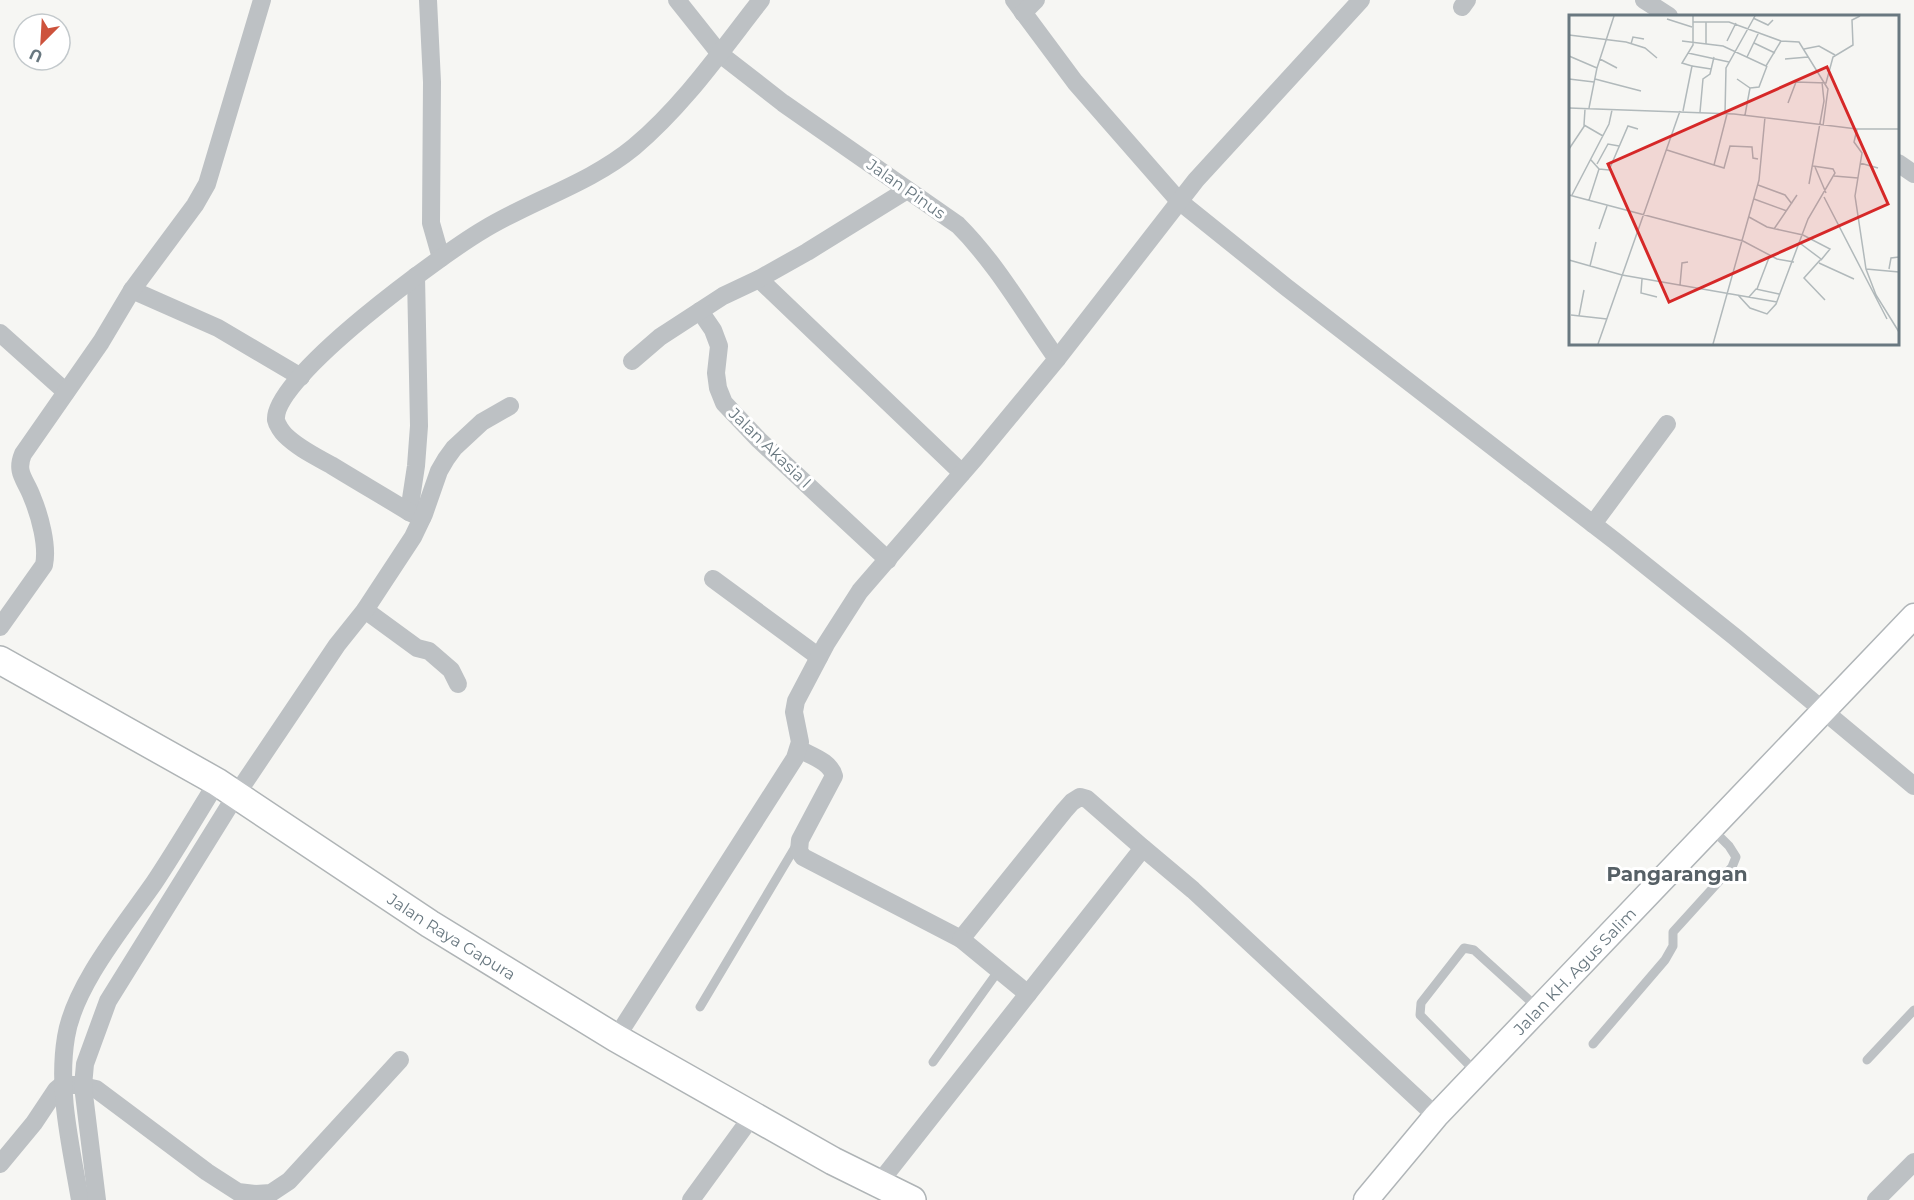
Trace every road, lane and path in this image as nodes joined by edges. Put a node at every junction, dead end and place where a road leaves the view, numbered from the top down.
1 (262, 0) edge
2 (428, 0) edge
3 (677, 0) edge
4 (761, 0) edge
5 (1036, 0) edge
6 (1361, 0) edge
7 (1644, 0) edge
8 (1018, 7) edge
9 (1667, 15) edge
10 (720, 54) junction
11 (1899, 164) edge
12 (1914, 174) edge
13 (907, 190) junction
14 (1179, 201) junction
15 (427, 268) junction
16 (759, 279) junction
17 (132, 290) junction
18 (700, 311) junction
19 (0, 333) edge
20 (1057, 359) junction
21 (632, 361) dead end
22 (301, 377) junction
23 (66, 392) junction
24 (510, 406) dead end
25 (1667, 424) dead end
26 (962, 473) junction
27 (416, 515) junction
28 (1593, 524) junction
29 (888, 560) junction
30 (713, 579) dead end
31 (365, 610) junction
32 (1914, 615) edge
33 (0, 627) edge
34 (819, 657) junction
35 (0, 660) edge
36 (458, 684) dead end
37 (1823, 711) junction
38 (799, 749) junction
39 (1914, 786) edge
40 (227, 789) junction
41 (1711, 828) junction
42 (800, 840) junction
43 (1143, 849) junction
44 (962, 939) junction
45 (999, 970) junction
46 (1028, 994) junction
47 (700, 1007) dead end
48 (1538, 1008) junction
49 (1914, 1010) edge
50 (616, 1038) junction
51 (1593, 1044) dead end
52 (400, 1060) dead end
53 (1867, 1060) dead end
54 (933, 1062) dead end
55 (1477, 1073) junction
56 (73, 1085) junction
57 (753, 1115) junction
58 (1436, 1116) junction
59 (1914, 1162) edge
60 (0, 1164) edge
61 (892, 1193) edge
62 (80, 1200) edge
63 (97, 1200) edge
64 (692, 1200) edge
65 (1366, 1200) edge
66 (1876, 1200) edge

1 - 17 street
2 - 15 street
3 - 10 street, Jalan Pinus
4 - 10 street
5 - 8 street
6 - 14 street
7 - 9 street
8 - 14 street
10 - 13 street, Jalan Pinus
10 - 15 street
11 - 12 street
13 - 16 street
13 - 20 street, Jalan Pinus
14 - 20 street
14 - 28 street
15 - 22 street
15 - 27 street
16 - 18 street
16 - 26 street
17 - 22 street
17 - 23 street
18 - 21 street
18 - 29 street, Jalan Akasia I
19 - 23 street
20 - 26 street
22 - 27 street
23 - 33 street
24 - 27 street
25 - 28 street
26 - 29 street
27 - 31 street
28 - 37 street
29 - 34 street
30 - 34 street
31 - 36 street
31 - 40 street
32 - 37 main road, Jalan KH. Agus Salim
34 - 38 street
35 - 40 main road, Jalan Raya Gapura
37 - 39 street
37 - 41 main road, Jalan KH. Agus Salim
38 - 42 street
38 - 50 street
40 - 50 main road, Jalan Raya Gapura
40 - 56 street
40 - 56 street
41 - 48 main road, Jalan KH. Agus Salim
41 - 51 lane
42 - 44 street
42 - 47 lane
43 - 44 street
43 - 46 street
43 - 58 street
44 - 45 street
45 - 46 street
45 - 54 lane
46 - 61 street
48 - 55 main road, Jalan KH. Agus Salim
48 - 55 lane
49 - 53 lane
50 - 57 main road, Jalan Raya Gapura
52 - 56 street
55 - 58 main road, Jalan KH. Agus Salim
56 - 60 street
56 - 62 street
56 - 63 street
57 - 61 main road, Jalan Raya Gapura
57 - 64 street
58 - 65 main road, Jalan KH. Agus Salim
59 - 66 street

